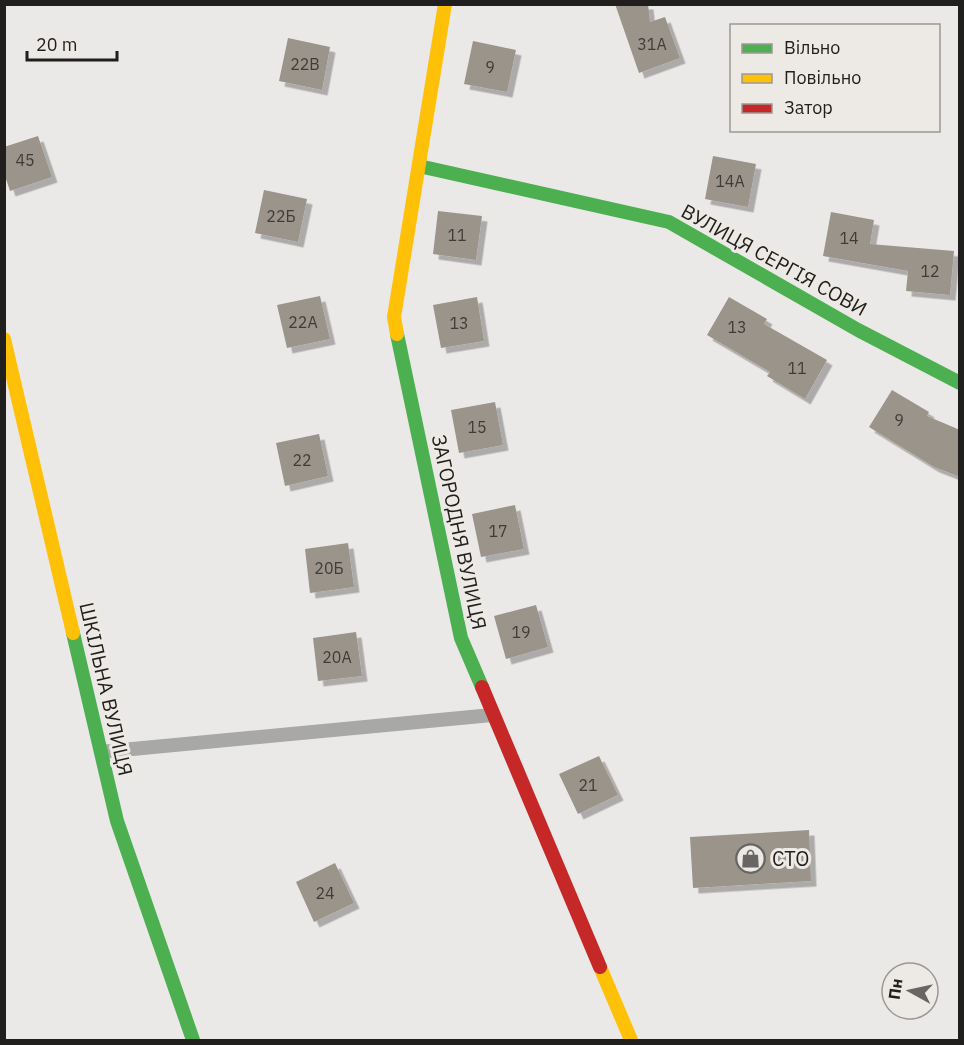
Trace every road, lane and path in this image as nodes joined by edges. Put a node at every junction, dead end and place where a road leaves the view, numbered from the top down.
1 (445, 4) edge
2 (419, 166) junction
3 (4, 339) edge
4 (960, 383) edge
5 (492, 715) junction
6 (101, 752) junction
7 (193, 1041) edge
8 (631, 1041) edge

1 - 2 street, ЗАГОРОДНЯ ВУЛИЦЯ
2 - 4 street, ВУЛИЦЯ СЕРГІЯ СОВИ
2 - 5 street, ЗАГОРОДНЯ ВУЛИЦЯ
3 - 6 street, ШКІЛЬНА ВУЛИЦЯ
5 - 6 lane
5 - 8 street, ЗАГОРОДНЯ ВУЛИЦЯ
6 - 7 street, ШКІЛЬНА ВУЛИЦЯ

